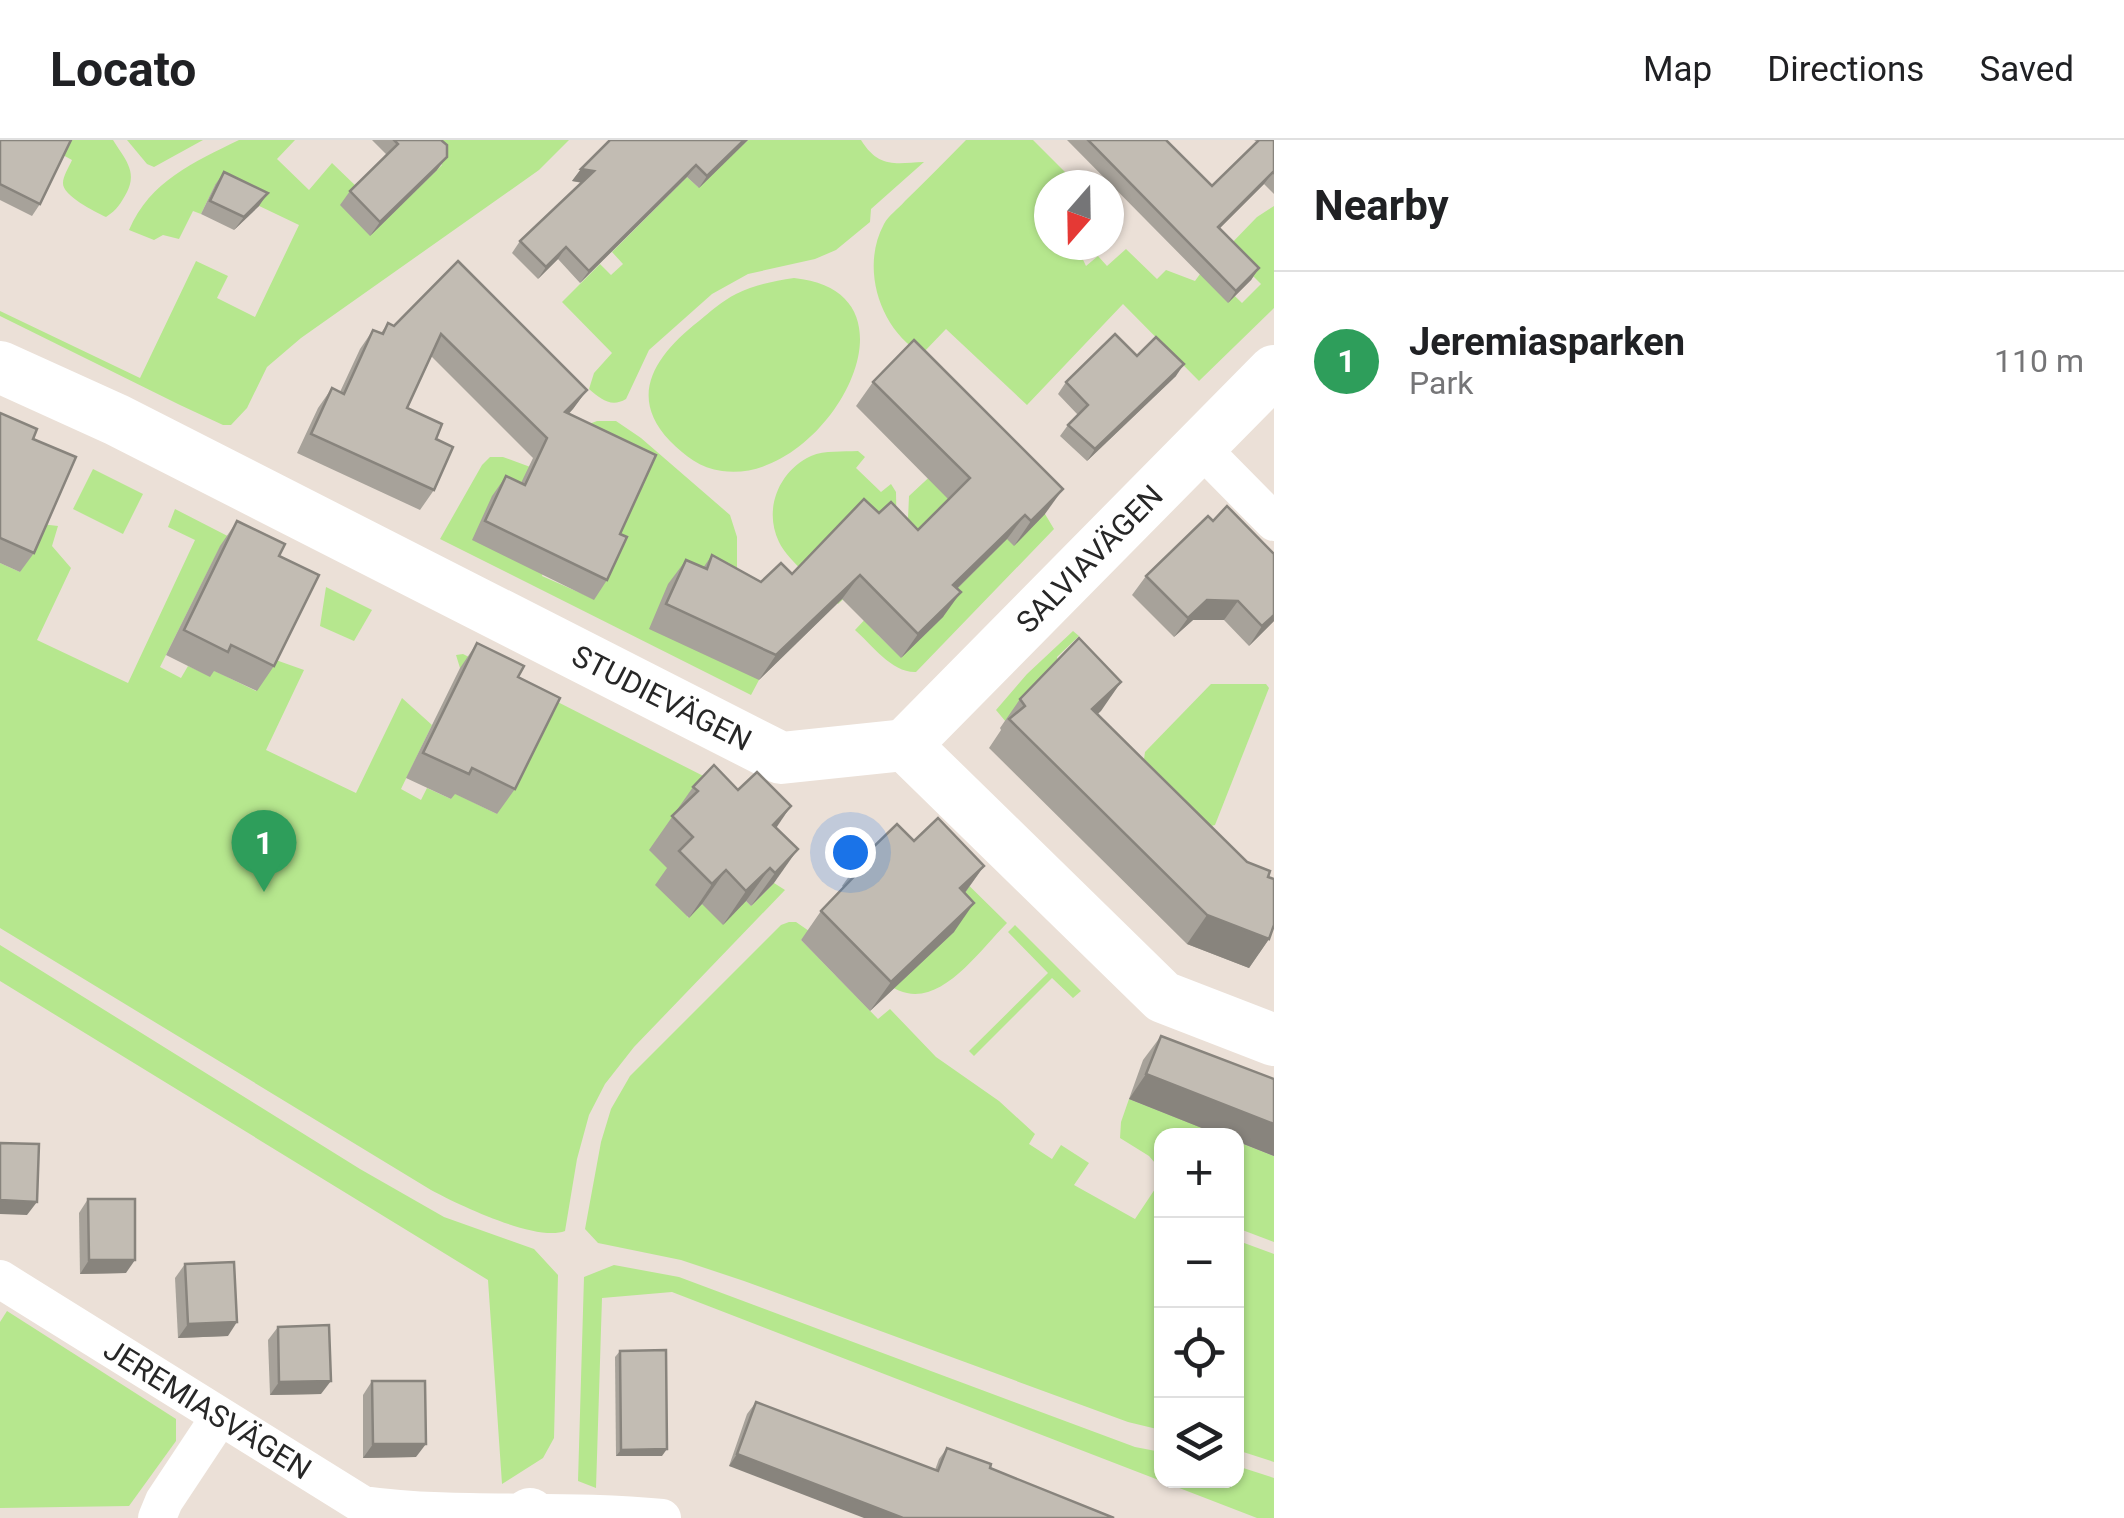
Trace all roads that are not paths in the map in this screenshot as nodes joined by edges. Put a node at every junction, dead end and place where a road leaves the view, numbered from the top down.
1 (0, 367) edge
2 (1274, 371) edge
3 (1200, 447) junction
4 (1274, 522) edge
5 (905, 744) junction
6 (1274, 1040) edge
7 (0, 1279) edge
8 (219, 1418) junction
9 (531, 1516) edge
10 (157, 1518) edge
11 (662, 1518) edge

1 - 5 street, STUDIEVÄGEN
2 - 3 street, SALVIAVÄGEN
3 - 4 street
3 - 5 street, SALVIAVÄGEN
5 - 6 street
7 - 8 street, JEREMIASVÄGEN
8 - 9 street, JEREMIASVÄGEN
8 - 10 street
9 - 11 street, JEREMIASVÄGEN

